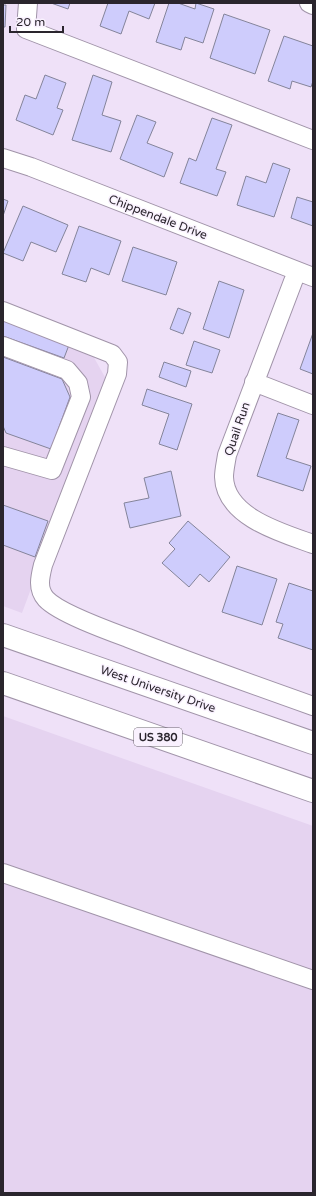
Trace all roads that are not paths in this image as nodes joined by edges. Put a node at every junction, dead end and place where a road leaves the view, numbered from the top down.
1 (28, 3) edge
2 (309, 3) edge
3 (313, 5) edge
4 (313, 140) edge
5 (3, 158) edge
6 (305, 274) edge
7 (3, 311) edge
8 (3, 346) edge
9 (254, 382) junction
10 (313, 405) edge
11 (3, 456) edge
12 (313, 544) edge
13 (3, 635) edge
14 (3, 683) edge
15 (313, 706) edge
16 (313, 743) edge
17 (313, 791) edge
18 (3, 873) edge
19 (313, 980) edge

1 - 4 street
2 - 3 street
5 - 6 street, Chippendale Drive
6 - 9 street, Quail Run
7 - 15 street
8 - 11 street
9 - 10 street
9 - 12 street, Quail Run
13 - 16 highway, West University Drive
14 - 17 highway, US 380
18 - 19 street

